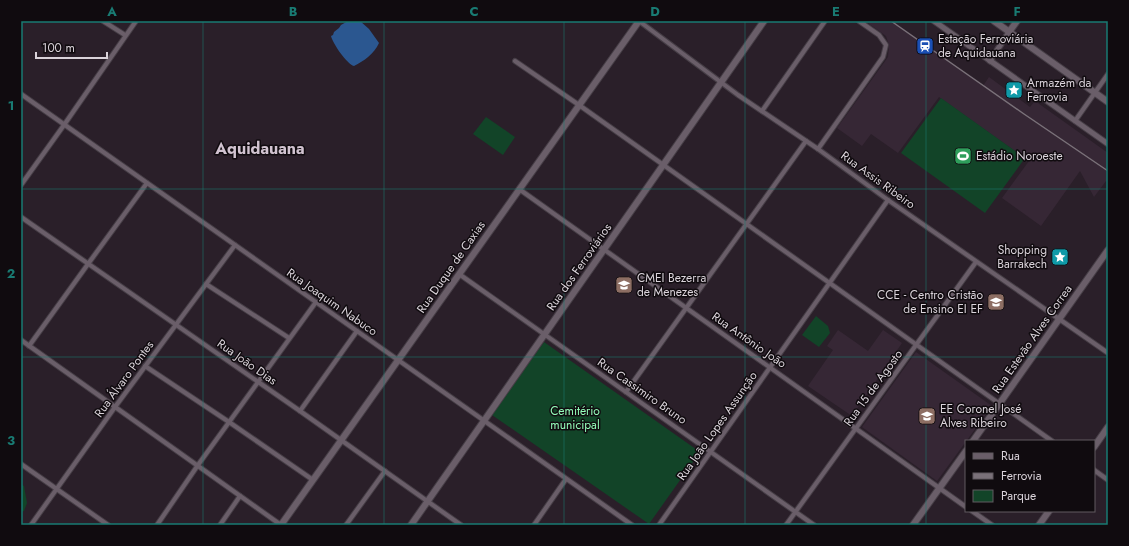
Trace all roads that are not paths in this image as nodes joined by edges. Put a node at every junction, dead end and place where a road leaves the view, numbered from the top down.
1 (103, 21) edge
2 (136, 21) edge
3 (639, 21) edge
4 (764, 21) edge
5 (825, 21) edge
6 (859, 21) edge
7 (934, 21) edge
8 (945, 21) edge
9 (994, 21) edge
10 (1017, 21) edge
11 (941, 26) junction
12 (1009, 32) junction
13 (125, 36) junction
14 (515, 61) dead end
15 (990, 61) junction
16 (1108, 74) edge
17 (722, 82) junction
18 (1095, 92) junction
19 (21, 96) edge
20 (1108, 102) edge
21 (579, 105) junction
22 (762, 111) junction
23 (1075, 121) junction
24 (64, 125) junction
25 (806, 141) junction
26 (1108, 144) edge
27 (818, 149) junction
28 (663, 165) junction
29 (147, 183) junction
30 (21, 185) edge
31 (519, 189) junction
32 (888, 200) junction
33 (21, 217) edge
34 (746, 224) junction
35 (235, 245) junction
36 (604, 249) junction
37 (1108, 250) edge
38 (976, 262) junction
39 (88, 264) junction
40 (459, 274) junction
41 (206, 284) junction
42 (829, 284) junction
43 (316, 302) junction
44 (687, 308) junction
45 (1060, 320) junction
46 (176, 325) junction
47 (357, 331) junction
48 (545, 335) junction
49 (289, 338) junction
50 (21, 340) edge
51 (917, 345) junction
52 (29, 346) junction
53 (1108, 353) edge
54 (398, 360) junction
55 (145, 366) junction
56 (770, 367) junction
57 (258, 382) junction
58 (626, 392) junction
59 (999, 404) junction
60 (116, 407) junction
61 (300, 411) junction
62 (484, 421) junction
63 (229, 422) junction
64 (1108, 427) edge
65 (856, 428) junction
66 (341, 440) junction
67 (974, 440) edge
68 (1051, 440) edge
69 (1095, 446) edge
70 (710, 452) junction
71 (965, 452) edge
72 (21, 464) edge
73 (198, 465) junction
74 (384, 470) junction
75 (1095, 471) edge
76 (566, 479) junction
77 (313, 480) junction
78 (1108, 480) edge
79 (940, 488) junction
80 (56, 489) junction
81 (240, 496) junction
82 (428, 502) junction
83 (965, 506) edge
84 (796, 512) junction
85 (973, 512) edge
86 (1048, 512) edge
87 (31, 525) edge
88 (108, 525) edge
89 (157, 525) edge
90 (220, 525) edge
91 (281, 525) edge
92 (346, 525) edge
93 (412, 525) edge
94 (461, 525) edge
95 (534, 525) edge
96 (632, 525) edge
97 (658, 525) edge
98 (786, 525) edge
99 (814, 525) edge
100 (913, 525) edge
101 (992, 525) edge
102 (1039, 525) edge

1 - 13 street
2 - 13 street
3 - 17 street, Rua Assis Ribeiro
3 - 21 main road, Rua Duque de Caxias
4 - 17 main road, Rua dos Ferroviários
5 - 22 street
6 - 27 street
7 - 11 street
8 - 11 street
9 - 12 main road
10 - 12 main road
11 - 15 street
12 - 15 street
12 - 18 main road
13 - 24 street
14 - 21 street
15 - 23 street
16 - 18 street
17 - 22 street, Rua Assis Ribeiro
17 - 28 main road, Rua dos Ferroviários
18 - 20 main road
18 - 23 street
19 - 24 street, Rua Joaquim Nabuco
21 - 28 street
21 - 31 main road, Rua Duque de Caxias
22 - 25 street, Rua Assis Ribeiro
23 - 26 street
24 - 29 street, Rua Joaquim Nabuco
24 - 30 street
25 - 27 street, Rua Assis Ribeiro
25 - 34 street
27 - 32 street, Rua Assis Ribeiro
28 - 34 street
28 - 36 main road, Rua dos Ferroviários
29 - 35 street, Rua Joaquim Nabuco
29 - 39 street
31 - 36 street, Rua Antônio João
31 - 40 main road, Rua Duque de Caxias
32 - 38 street, Rua Assis Ribeiro
32 - 42 street, Rua João Lopes Assunção
33 - 39 street, Rua João Dias
34 - 42 street
34 - 44 street
35 - 41 street, Rua Álvaro Pontes
35 - 43 street, Rua Joaquim Nabuco
36 - 44 street, Rua Antônio João
36 - 48 main road, Rua dos Ferroviários
37 - 45 main road, Rua Estevão Alves Correa
38 - 45 street, Rua Assis Ribeiro
38 - 51 street, Rua 15 de Agosto
39 - 46 street, Rua João Dias
39 - 52 street
40 - 48 street, Rua Cassimiro Bruno
40 - 54 main road, Rua Duque de Caxias
41 - 46 street, Rua Álvaro Pontes
41 - 49 street
42 - 51 street
42 - 56 street, Rua João Lopes Assunção
43 - 47 street, Rua Joaquim Nabuco
43 - 49 street
44 - 56 street, Rua Antônio João
44 - 58 street
45 - 53 street, Rua Assis Ribeiro
45 - 59 main road, Rua Estevão Alves Correa
46 - 55 street, Rua Álvaro Pontes
46 - 57 street, Rua João Dias
47 - 54 street, Rua Joaquim Nabuco
47 - 61 street
48 - 58 street, Rua Cassimiro Bruno
48 - 62 main road, Rua dos Ferroviários
49 - 57 street
50 - 52 street
51 - 59 street
51 - 65 street, Rua 15 de Agosto
52 - 60 street
54 - 62 street, Rua Joaquim Nabuco
54 - 66 main road, Rua Duque de Caxias
55 - 60 street, Rua Álvaro Pontes
55 - 63 street
56 - 65 street, Rua Antônio João
56 - 70 street, Rua João Lopes Assunção
57 - 61 street, Rua João Dias
57 - 63 street
58 - 70 street, Rua Cassimiro Bruno
59 - 67 main road, Rua Estevão Alves Correa
59 - 68 street
60 - 73 street
60 - 80 street, Rua Álvaro Pontes
61 - 66 street, Rua João Dias
62 - 76 street, Rua Joaquim Nabuco
62 - 82 main road, Rua dos Ferroviários
63 - 73 street
63 - 77 street
64 - 69 main road
65 - 79 street, Rua Antônio João
65 - 84 street, Rua 15 de Agosto
66 - 74 street, Rua João Dias
66 - 77 main road, Rua Duque de Caxias
70 - 84 street, Rua Cassimiro Bruno
70 - 97 street, Rua João Lopes Assunção
71 - 79 main road
72 - 80 street
73 - 81 street
73 - 89 street
74 - 82 street, Rua João Dias
74 - 92 street
75 - 78 street
76 - 95 street
76 - 96 street, Rua Joaquim Nabuco
77 - 91 main road, Rua Duque de Caxias
79 - 83 street, Rua Antônio João
79 - 100 main road
80 - 87 street, Rua Álvaro Pontes
80 - 88 street
81 - 90 street
81 - 91 street
82 - 93 main road, Rua dos Ferroviários
82 - 94 street, Rua João Dias
84 - 98 street, Rua 15 de Agosto
84 - 99 street, Rua Cassimiro Bruno
85 - 101 street
86 - 102 main road

